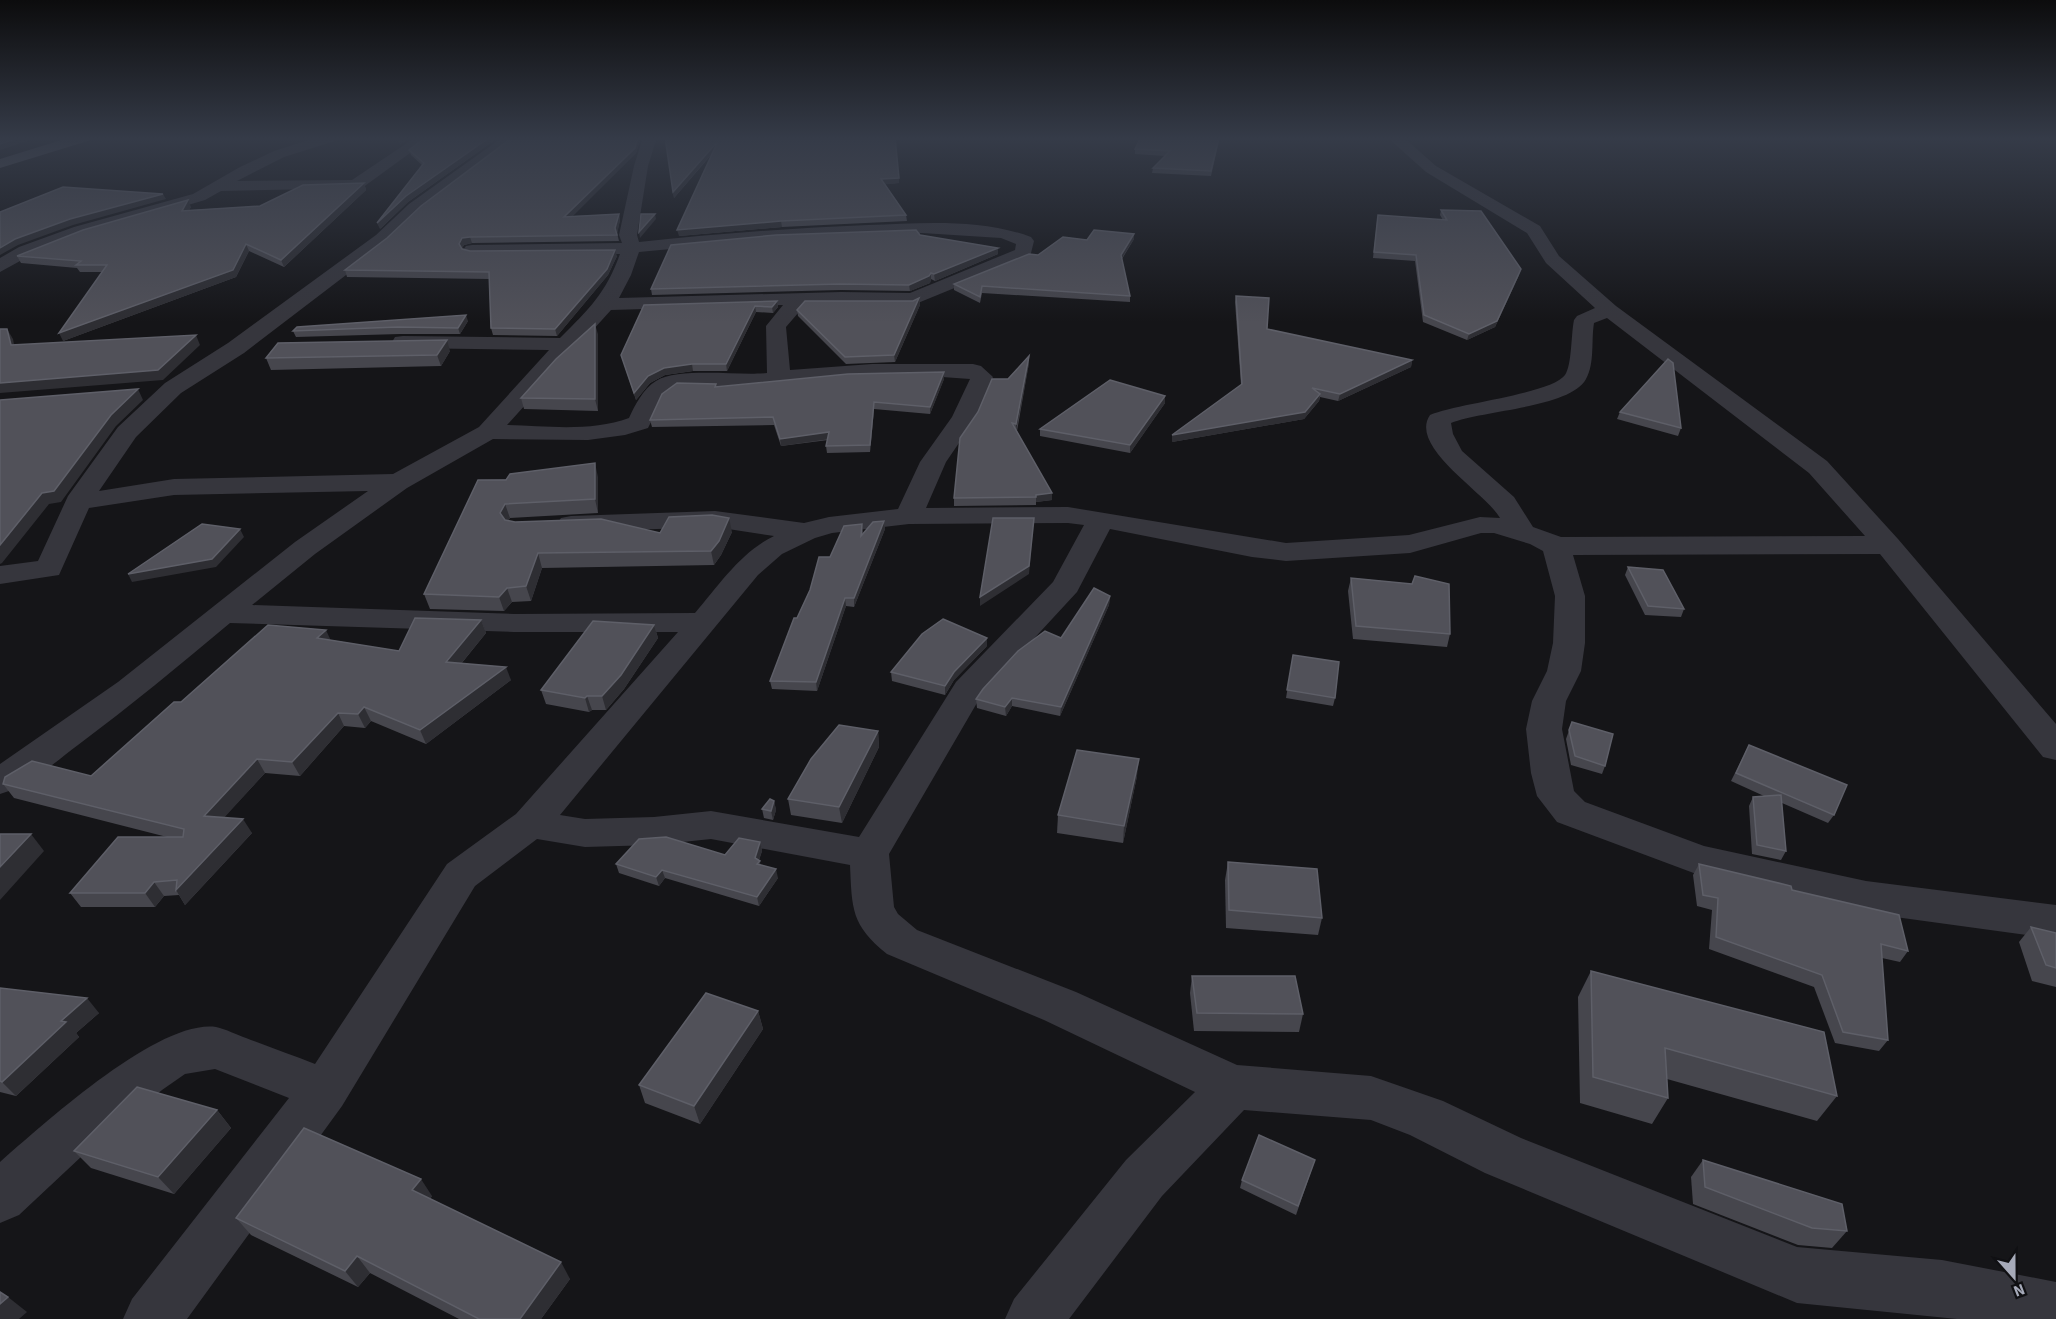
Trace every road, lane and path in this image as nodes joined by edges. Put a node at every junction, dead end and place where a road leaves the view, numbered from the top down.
1 (192, 199) edge
2 (428, 199) edge
3 (635, 199) edge
4 (1481, 199) edge
5 (632, 246) junction
6 (472, 250) edge
7 (0, 266) edge
8 (799, 299) junction
9 (605, 303) junction
10 (1609, 310) junction
11 (388, 343) edge
12 (566, 344) junction
13 (271, 346) dead end
14 (236, 348) junction
15 (779, 378) junction
16 (172, 388) junction
17 (137, 390) edge
18 (489, 432) junction
19 (398, 482) junction
20 (78, 502) junction
21 (909, 516) junction
22 (1101, 519) junction
23 (543, 525) edge
24 (805, 532) junction
25 (1522, 532) junction
26 (1888, 545) junction
27 (1556, 546) junction
28 (0, 575) edge
29 (222, 613) junction
30 (704, 622) junction
31 (2056, 748) edge
32 (0, 781) edge
33 (530, 824) junction
34 (870, 854) junction
35 (2056, 922) edge
36 (1234, 1087) junction
37 (325, 1090) junction
38 (0, 1197) edge
39 (2056, 1310) edge
40 (152, 1319) edge
41 (1034, 1319) edge

1 - 7 street
2 - 14 street
3 - 5 street
4 - 10 street
5 - 6 street
5 - 8 street
5 - 9 street
8 - 9 street
8 - 15 street
9 - 12 street
10 - 25 street
10 - 26 street
11 - 12 street
12 - 18 street
13 - 14 street
14 - 16 street
15 - 18 street
15 - 21 street
16 - 17 street
16 - 20 street
18 - 19 street
19 - 20 street
19 - 29 street
20 - 28 street
21 - 22 street
21 - 24 street
22 - 25 street
22 - 34 street
23 - 24 street
24 - 30 street
25 - 27 street
26 - 27 street
26 - 31 street
27 - 35 street
29 - 30 street
29 - 32 street
30 - 33 street
33 - 34 street
33 - 37 street
34 - 36 street
36 - 39 street
36 - 41 street
37 - 38 street
37 - 40 street

